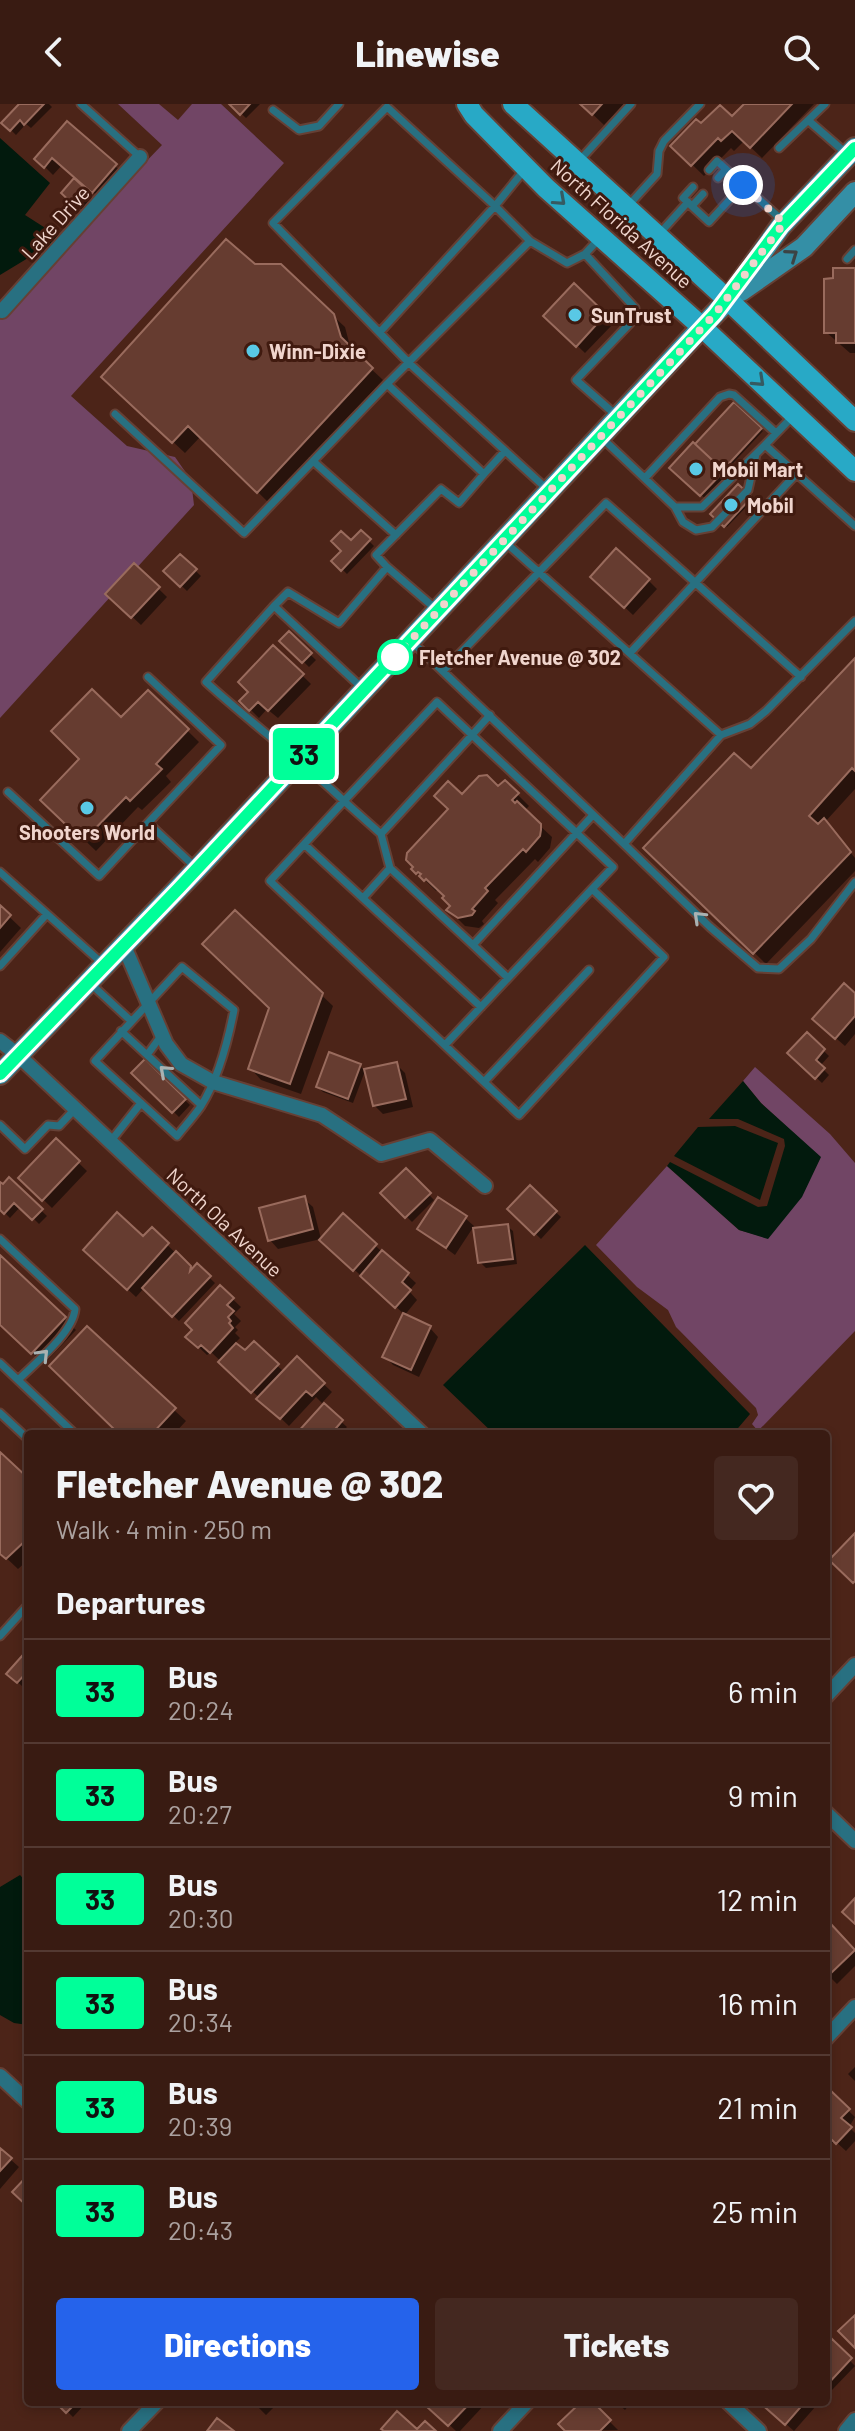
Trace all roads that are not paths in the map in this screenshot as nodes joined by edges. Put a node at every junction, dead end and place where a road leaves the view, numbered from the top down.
1 (81, 104) edge
2 (339, 104) edge
3 (467, 104) edge
4 (513, 104) edge
5 (631, 104) edge
6 (700, 104) edge
7 (825, 104) edge
8 (389, 106) edge
9 (273, 110) dead end
10 (809, 121) junction
11 (779, 148) dead end
12 (852, 152) edge
13 (140, 157) joint
14 (577, 162) junction
15 (526, 168) junction
16 (726, 169) junction
17 (709, 170) dead end
18 (718, 178) dead end
19 (743, 185) junction
20 (693, 187) dead end
21 (855, 192) edge
22 (703, 194) dead end
23 (690, 204) junction
24 (495, 206) junction
25 (627, 208) junction
26 (784, 223) junction
27 (657, 235) junction
28 (601, 237) junction
29 (530, 241) junction
30 (855, 250) edge
31 (585, 254) junction
32 (847, 259) dead end
33 (728, 300) junction
34 (1, 311) edge
35 (702, 327) junction
36 (380, 332) junction
37 (409, 363) junction
38 (387, 384) junction
39 (115, 414) dead end
40 (794, 414) junction
41 (619, 417) junction
42 (855, 421) edge
43 (776, 433) junction
44 (600, 437) junction
45 (765, 445) junction
46 (505, 451) junction
47 (756, 454) junction
48 (313, 461) junction
49 (855, 471) edge
50 (797, 473) junction
51 (484, 474) junction
52 (645, 478) junction
53 (550, 492) junction
54 (675, 507) junction
55 (855, 526) edge
56 (396, 535) junction
57 (504, 541) junction
58 (387, 567) junction
59 (539, 571) junction
60 (694, 583) junction
61 (274, 606) junction
62 (438, 611) junction
63 (855, 621) edge
64 (411, 640) junction
65 (630, 653) junction
66 (443, 671) junction
67 (148, 677) dead end
68 (801, 677) junction
69 (364, 690) junction
70 (490, 715) junction
71 (472, 735) junction
72 (721, 735) junction
73 (299, 759) junction
74 (8, 792) dead end
75 (344, 801) junction
76 (593, 815) junction
77 (148, 823) junction
78 (577, 832) junction
79 (381, 834) junction
80 (304, 844) junction
81 (624, 844) junction
82 (390, 868) junction
83 (197, 869) junction
84 (0, 872) edge
85 (855, 882) edge
86 (592, 889) junction
87 (363, 898) junction
88 (47, 914) junction
89 (473, 945) junction
90 (124, 946) junction
91 (0, 966) edge
92 (105, 966) junction
93 (589, 970) dead end
94 (508, 978) junction
95 (89, 982) junction
96 (148, 1001) junction
97 (481, 1007) junction
98 (130, 1020) junction
99 (121, 1031) junction
100 (162, 1035) junction
101 (0, 1041) edge
102 (445, 1045) junction
103 (18, 1055) junction
104 (147, 1055) junction
105 (0, 1074) edge
106 (213, 1082) junction
107 (484, 1082) junction
108 (141, 1103) junction
109 (201, 1105) junction
110 (74, 1110) junction
111 (0, 1125) edge
112 (110, 1142) junction
113 (485, 1186) dead end
114 (0, 1239) edge
115 (0, 1363) edge
116 (18, 1380) junction
117 (0, 1413) edge
118 (71, 1430) edge
119 (418, 1430) edge
120 (24, 1435) edge
121 (24, 1609) edge
122 (0, 1636) edge
123 (855, 1665) edge
124 (830, 1692) edge
125 (830, 1817) edge
126 (855, 1841) edge
127 (855, 2007) edge
128 (830, 2034) edge
129 (0, 2076) edge
130 (24, 2098) edge
131 (153, 2406) edge
132 (523, 2406) edge
133 (732, 2406) edge
134 (855, 2420) edge
135 (129, 2431) edge
136 (500, 2431) edge
137 (759, 2431) edge
138 (846, 2431) edge

1 - 13 lane
2 - 9 lane
3 - 15 main road, North Florida Avenue
4 - 14 main road, North Florida Avenue
5 - 14 lane
6 - 25 lane
7 - 10 lane
8 - 24 lane
8 - 36 lane
10 - 11 lane
10 - 12 lane
12 - 26 main road
13 - 34 street, Lake Drive
14 - 25 main road, North Florida Avenue
15 - 24 lane
15 -> 28 main road, North Florida Avenue
16 - 17 lane
16 - 18 lane
16 - 19 lane
19 - 23 lane
19 - 26 lane
20 - 23 lane
33 -> 21 main road
22 - 23 lane
23 - 27 lane
24 - 29 lane
24 - 36 lane
25 - 27 main road, North Florida Avenue
26 - 33 main road
27 - 33 main road, North Florida Avenue
28 - 31 lane
28 - 35 main road, North Florida Avenue
29 - 31 lane
29 - 37 lane
30 - 32 lane
31 - 41 lane
33 - 35 main road
33 - 42 main road, North Florida Avenue
35 -> 40 main road, North Florida Avenue
35 - 41 main road
36 - 37 lane
37 - 38 lane
37 - 46 lane
38 - 48 lane
38 - 51 lane
39 - 48 lane
40 - 43 lane
40 - 49 main road, North Florida Avenue
41 - 44 main road
43 - 45 lane
43 - 52 lane
44 - 52 lane
44 - 53 main road
45 - 47 lane
45 - 50 lane
46 - 51 lane
46 - 53 lane
47 - 54 lane
47 - 54 lane
48 - 56 lane
50 - 55 lane
50 - 60 lane
51 - 56 lane
52 - 54 lane
53 - 57 main road
56 - 58 lane
57 - 59 lane
57 - 62 main road
58 - 61 lane
58 - 62 lane
59 - 60 lane
59 - 65 lane
59 - 66 lane
60 - 65 lane
60 - 68 lane
61 - 69 lane
61 - 73 lane
62 - 64 main road
63 - 68 lane
64 - 66 lane
64 - 69 main road
65 - 72 lane
66 - 70 lane
67 - 77 lane
68 - 72 lane
69 - 73 main road
70 - 71 lane
70 - 76 lane
71 - 75 lane
71 - 78 lane
71 - 79 lane
72 - 81 lane
73 - 75 lane
73 - 83 main road
74 - 77 lane
75 - 79 lane
75 - 80 lane
76 - 78 lane
76 - 81 lane
77 - 83 lane
78 - 86 lane
78 - 89 lane
79 - 82 lane
80 - 87 lane
80 - 102 lane
85 -> 81 lane
82 - 87 lane
82 - 89 lane
83 - 90 main road
84 - 88 lane
86 - 94 lane
86 - 107 lane
87 - 97 lane
88 - 91 lane
88 - 92 lane
89 - 94 lane
90 - 92 main road
90 - 96 street
92 - 95 main road
93 - 107 lane
94 - 97 lane
95 - 98 lane
95 - 103 main road
96 - 98 lane
96 - 100 street
96 - 106 lane
97 - 102 lane
98 - 99 lane
99 - 104 lane
99 - 108 lane
100 - 104 lane
100 - 106 street
101 - 103 street, North Ola Avenue
102 - 107 lane
103 - 105 main road
103 - 110 street, North Ola Avenue
109 -> 104 lane
106 - 109 lane
106 - 113 street
108 - 109 lane
108 - 112 lane
110 - 111 lane
110 - 112 street, North Ola Avenue
112 - 119 street, North Ola Avenue
116 -> 114 lane
115 - 116 lane
116 - 118 lane
117 - 120 lane
121 - 122 lane
123 - 124 street
125 - 126 street
127 - 128 street
129 - 130 street
131 - 135 street
132 - 136 street
133 - 137 street
134 - 138 street

